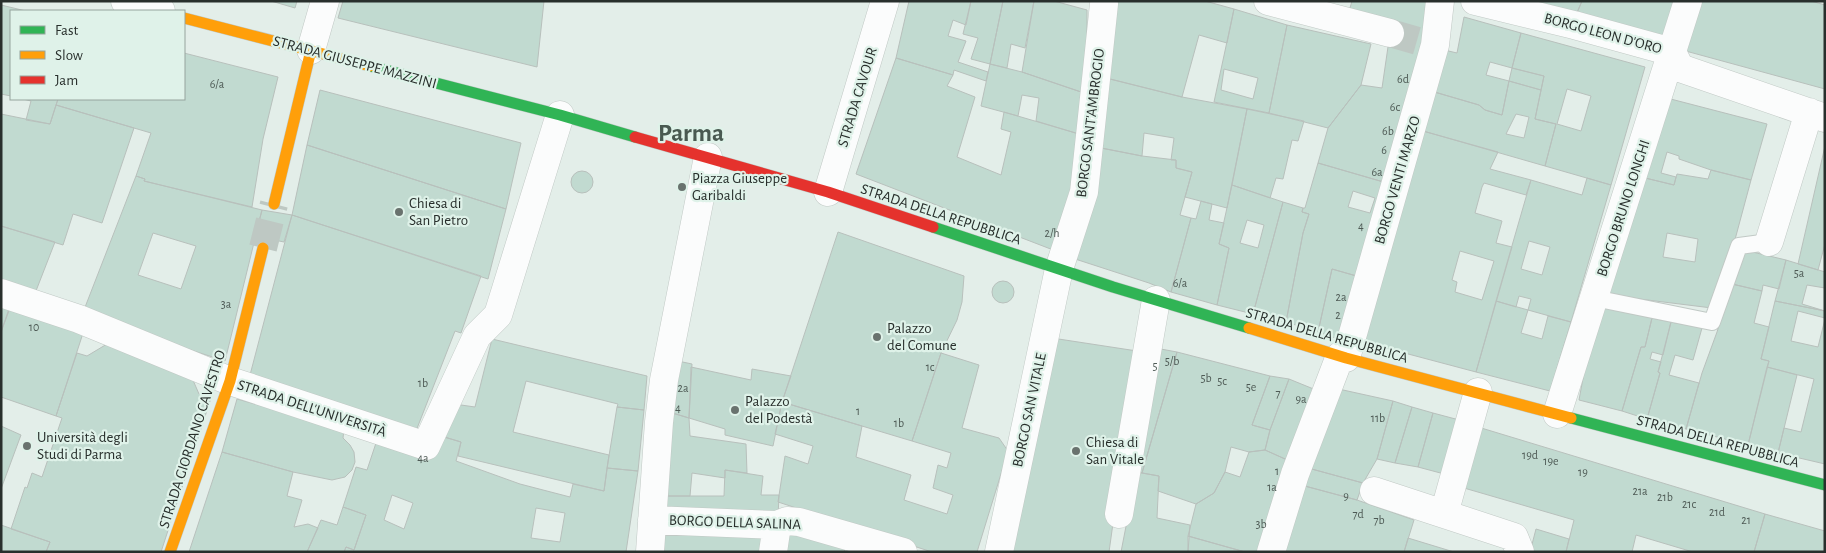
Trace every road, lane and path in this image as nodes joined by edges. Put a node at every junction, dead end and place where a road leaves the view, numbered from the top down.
1 (125, 1) edge
2 (325, 1) edge
3 (885, 1) edge
4 (1268, 1) edge
5 (1440, 1) edge
6 (1474, 1) edge
7 (1688, 1) edge
8 (1104, 4) dead end
9 (157, 10) edge
10 (185, 18) edge
11 (1390, 33) tunnel mouth
12 (312, 50) junction
13 (1676, 60) junction
14 (560, 115) junction
15 (1817, 115) edge
16 (708, 158) junction
17 (828, 192) junction
18 (274, 204) tunnel mouth
19 (1769, 242) joint
20 (263, 248) tunnel mouth
21 (1060, 269) junction
22 (1, 293) edge
23 (1594, 298) junction
24 (1156, 300) junction
25 (1343, 357) junction
26 (230, 381) junction
27 (1478, 392) junction
28 (1558, 414) junction
29 (1825, 485) edge
30 (1374, 491) dead end
31 (1119, 514) dead end
32 (1444, 514) junction
33 (652, 520) junction
34 (777, 525) junction
35 (1517, 544) edge
36 (170, 552) edge
37 (650, 552) edge
38 (773, 552) edge
39 (903, 552) edge
40 (999, 552) edge
41 (1271, 552) edge

1 - 9 street
2 - 12 street
3 - 17 street, STRADA CAVOUR
4 - 11 street
5 - 25 street, BORGO VENTI MARZO
6 - 13 street, BORGO LEON D'ORO
7 - 13 street, BORGO BRUNO LONGHI
8 - 21 street, BORGO SANT'AMBROGIO
10 - 12 street, STRADA GIUSEPPE MAZZINI
12 - 14 street, STRADA GIUSEPPE MAZZINI
12 - 18 street
13 - 15 street, BORGO LEON D'ORO
13 - 23 street, BORGO BRUNO LONGHI
14 - 16 street
14 - 26 street, STRADA DELL'UNIVERSITÀ
15 - 19 street
16 - 17 street
16 - 33 street
17 - 21 street, STRADA DELLA REPUBBLICA
19 - 23 lane
20 - 26 street, STRADA GIORDANO CAVESTRO
21 - 24 street, STRADA DELLA REPUBBLICA
21 - 40 street, BORGO SAN VITALE
22 - 26 street, STRADA DELL'UNIVERSITÀ
23 - 28 street, BORGO BRUNO LONGHI
24 - 25 street, STRADA DELLA REPUBBLICA
24 - 31 street
25 - 27 street, STRADA DELLA REPUBBLICA
25 - 41 street, BORGO VENTI MARZO
26 - 36 street, STRADA GIORDANO CAVESTRO
27 - 28 street, STRADA DELLA REPUBBLICA
27 - 32 street
28 - 29 street, STRADA DELLA REPUBBLICA
30 - 32 street
32 - 35 street
33 - 34 street, BORGO DELLA SALINA
33 - 37 street
34 - 38 street
34 - 39 street, BORGO DELLA SALINA

